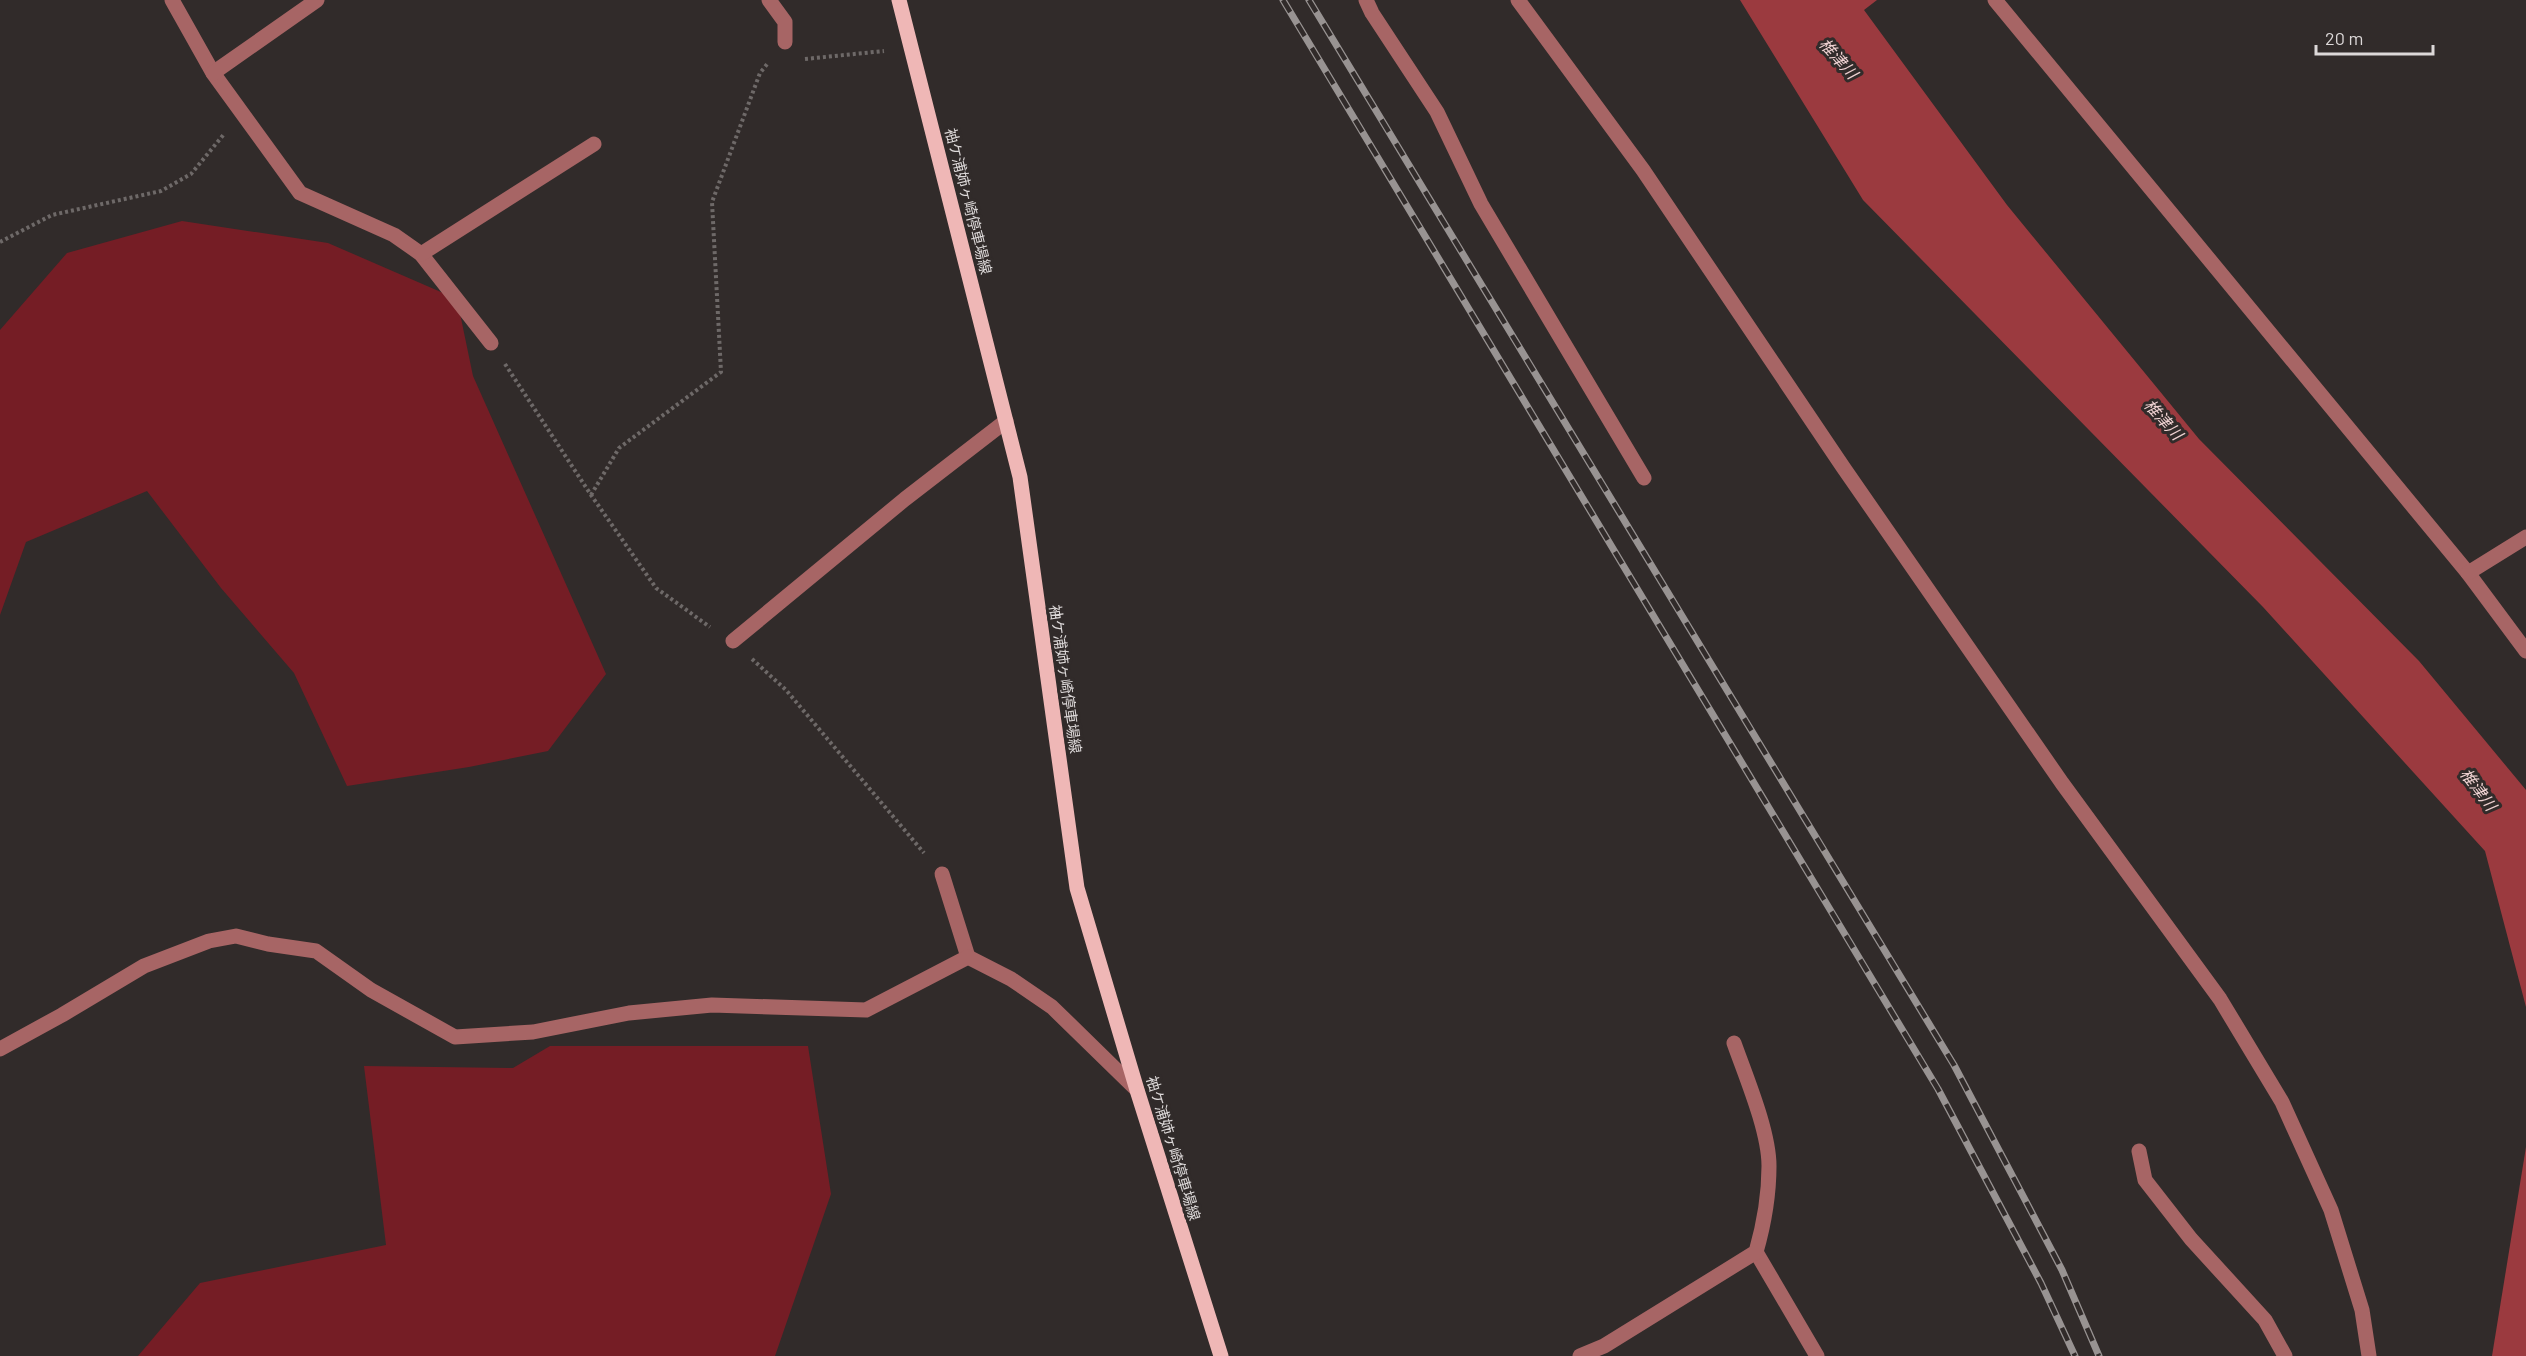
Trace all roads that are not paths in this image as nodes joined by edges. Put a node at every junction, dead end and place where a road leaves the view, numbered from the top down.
1 (172, 0) edge
2 (317, 0) edge
3 (769, 0) edge
4 (899, 0) edge
5 (1366, 0) edge
6 (1518, 0) edge
7 (1995, 0) edge
8 (785, 42) road end
9 (213, 73) junction
10 (594, 144) dead end
11 (421, 254) junction
12 (491, 343) road end
13 (1006, 421) junction
14 (1644, 478) dead end
15 (2526, 537) edge
16 (2468, 573) junction
17 (733, 641) road end
18 (2526, 651) edge
19 (942, 874) road end
20 (968, 957) junction
21 (1734, 1042) dead end
22 (0, 1049) edge
23 (1137, 1090) junction
24 (2139, 1151) dead end
25 (1756, 1252) junction
26 (1221, 1356) edge
27 (1580, 1356) edge
28 (1817, 1356) edge
29 (2285, 1356) edge
30 (2369, 1356) edge

1 - 9 street
2 - 9 street
3 - 8 street
4 - 13 main road, 袖ケ浦姉ヶ崎停車場線
5 - 14 street
6 - 30 street
7 - 16 street
9 - 11 street
10 - 11 street
11 - 12 street
13 - 17 street
13 - 23 main road, 袖ケ浦姉ヶ崎停車場線
15 - 16 street
16 - 18 street
19 - 20 street
20 - 22 street
20 - 23 street
21 - 25 street
23 - 26 main road, 袖ケ浦姉ヶ崎停車場線
24 - 29 street
25 - 27 street
25 - 28 street

